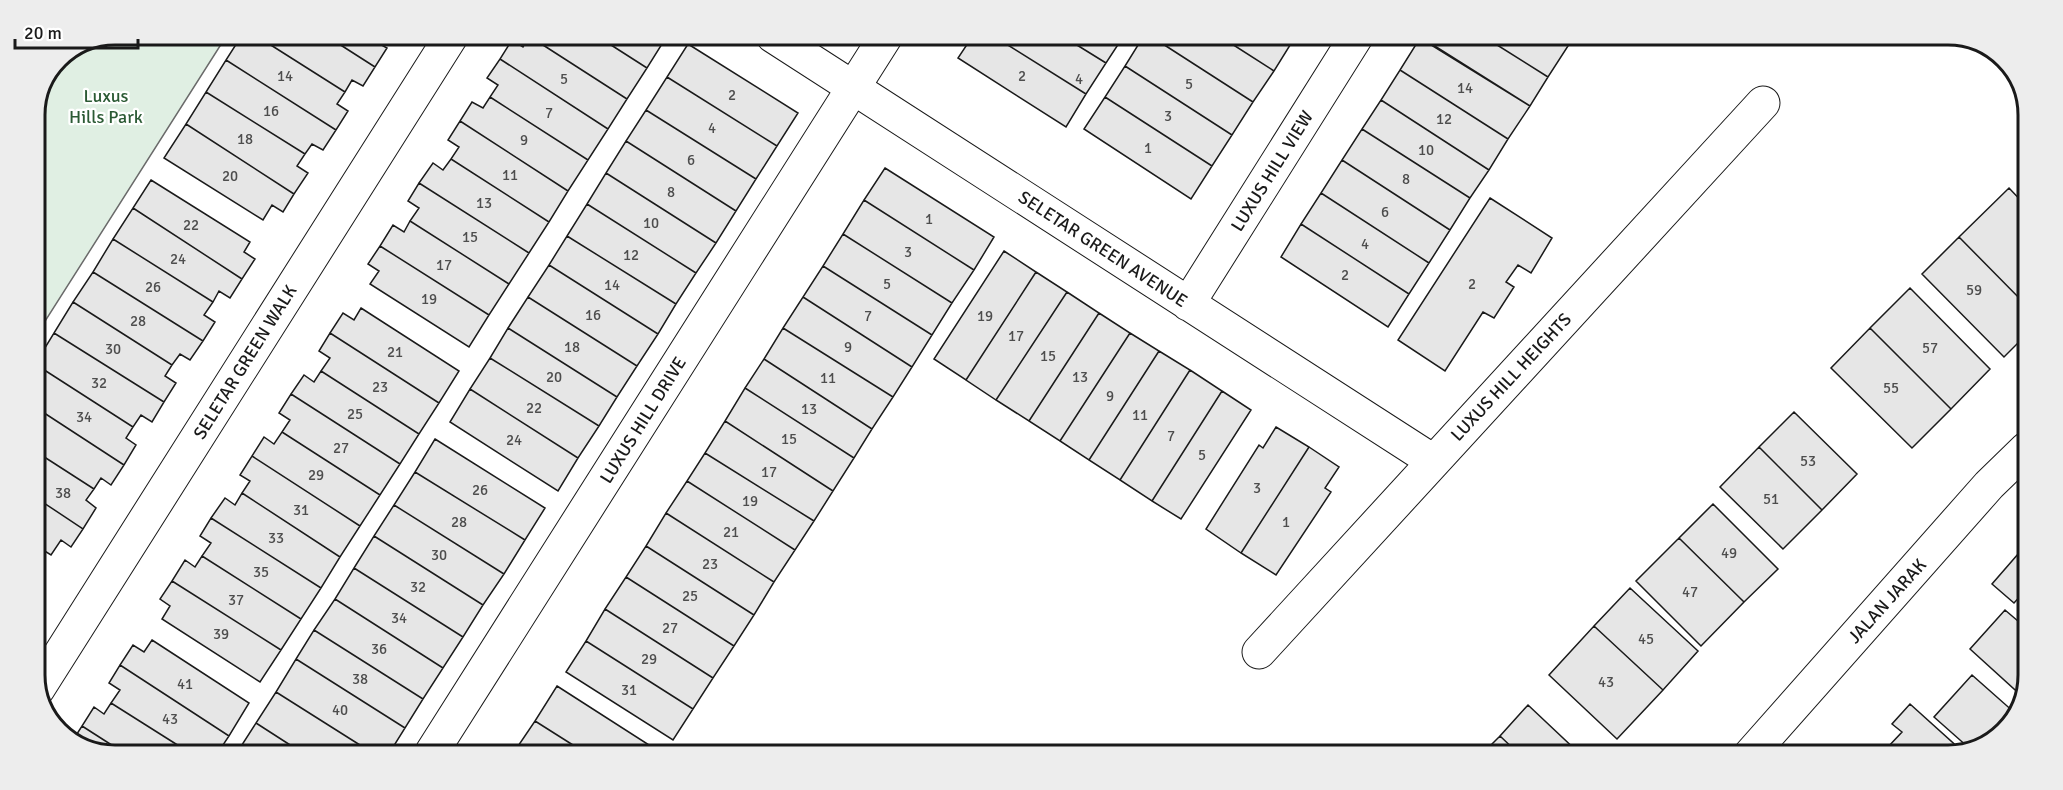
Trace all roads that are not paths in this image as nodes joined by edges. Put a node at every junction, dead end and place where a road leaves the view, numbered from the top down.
1 (446, 45) edge
2 (787, 45) edge
3 (880, 45) edge
4 (1352, 45) edge
5 (853, 88) junction
6 (1763, 103) dead end
7 (1188, 304) junction
8 (2018, 457) edge
9 (1433, 461) junction
10 (1258, 652) dead end
11 (45, 678) edge
12 (436, 745) edge
13 (1759, 745) edge

1 - 11 street, SELETAR GREEN WALK
2 - 5 street, SELETAR GREEN AVENUE
3 - 5 street, LUXUS HILL DRIVE
4 - 7 street, LUXUS HILL VIEW
5 - 7 street, SELETAR GREEN AVENUE
5 - 12 street, LUXUS HILL DRIVE
6 - 9 street, LUXUS HILL HEIGHTS
7 - 9 street, SELETAR GREEN AVENUE
8 - 13 street, JALAN JARAK
9 - 10 street, LUXUS HILL HEIGHTS

